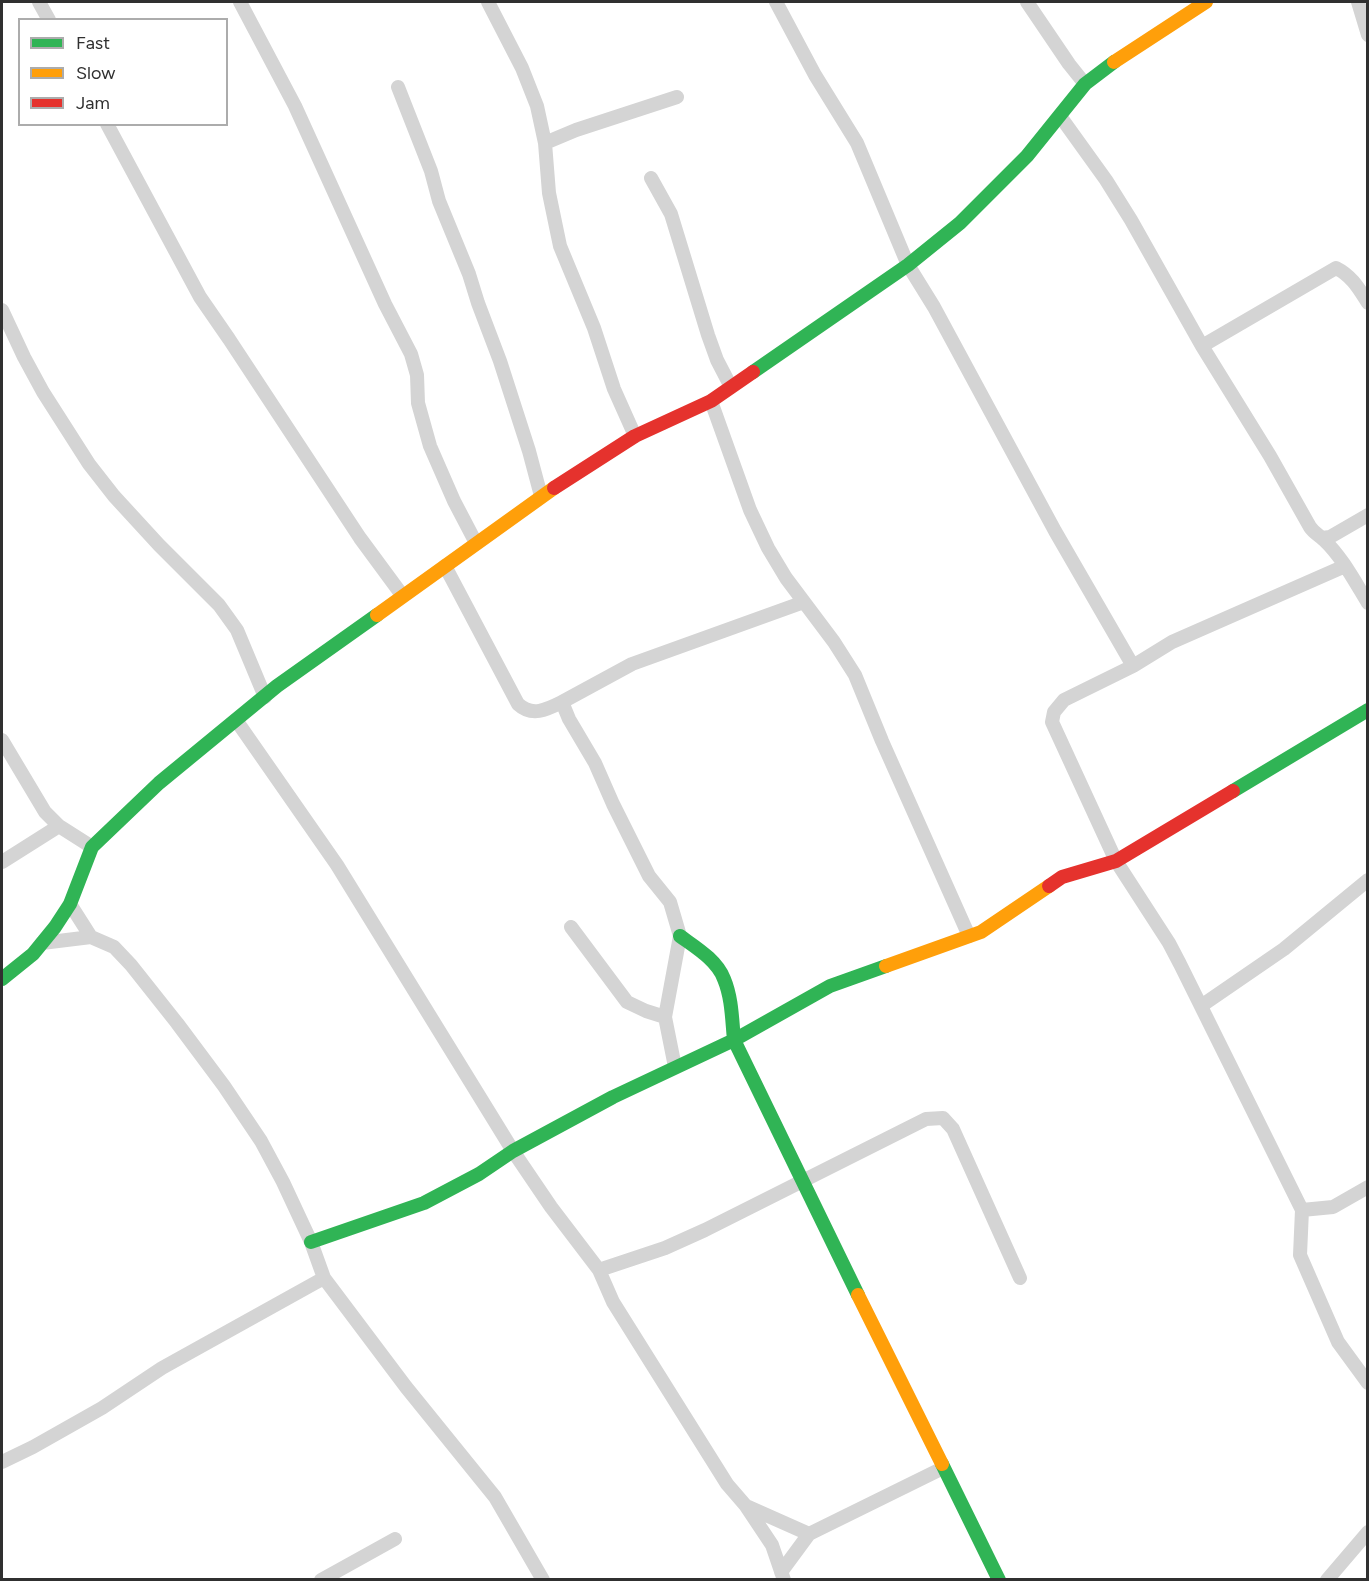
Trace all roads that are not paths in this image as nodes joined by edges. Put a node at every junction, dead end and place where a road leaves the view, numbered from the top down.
1 (39, 2) edge
2 (240, 2) edge
3 (489, 2) edge
4 (776, 2) edge
5 (1027, 2) edge
6 (1206, 2) edge
7 (1358, 2) edge
8 (48, 18) edge
9 (1368, 35) edge
10 (1085, 84) junction
11 (399, 87) dead end
12 (677, 97) dead end
13 (1060, 116) junction
14 (108, 126) edge
15 (545, 143) junction
16 (651, 178) dead end
17 (908, 265) junction
18 (1368, 303) edge
19 (2, 310) edge
20 (1202, 346) junction
21 (731, 387) junction
22 (711, 401) junction
23 (636, 436) junction
24 (541, 496) junction
25 (1368, 515) edge
26 (1322, 538) junction
27 (476, 543) junction
28 (446, 566) junction
29 (1346, 567) junction
30 (402, 595) junction
31 (804, 602) junction
32 (1368, 603) edge
33 (1133, 666) junction
34 (264, 697) junction
35 (562, 702) junction
36 (1368, 710) edge
37 (236, 720) junction
38 (2, 740) edge
39 (58, 826) junction
40 (92, 847) junction
41 (1116, 861) junction
42 (2, 862) edge
43 (1368, 880) edge
44 (70, 904) junction
45 (571, 927) dead end
46 (680, 936) junction
47 (969, 936) junction
48 (91, 937) junction
49 (42, 943) junction
50 (2, 979) edge
51 (1201, 1006) junction
52 (664, 1017) junction
53 (734, 1040) junction
54 (675, 1067) junction
55 (513, 1151) junction
56 (801, 1181) junction
57 (1368, 1187) edge
58 (1302, 1210) junction
59 (311, 1242) junction
60 (599, 1270) junction
61 (324, 1278) junction
62 (1020, 1278) dead end
63 (1368, 1383) edge
64 (2, 1462) edge
65 (944, 1468) junction
66 (746, 1506) junction
67 (1368, 1532) edge
68 (809, 1534) junction
69 (395, 1539) dead end
70 (782, 1576) edge
71 (321, 1580) edge
72 (543, 1580) edge
73 (999, 1580) edge
74 (1327, 1580) edge

1 - 8 street
2 - 27 street
3 - 15 street
4 - 17 street
5 - 10 street
6 - 10 street
7 - 9 street
10 - 13 street
11 - 24 street
12 - 15 street
13 - 17 street
13 - 20 street
14 - 30 street
15 - 23 street
16 - 21 street
17 - 21 street
17 - 33 street
18 - 20 street
19 - 34 street
20 - 26 street
21 - 22 street
22 - 23 street
22 - 31 street
23 - 24 street
24 - 27 street
25 - 26 street
26 - 29 street
27 - 28 street
28 - 30 street
28 - 35 street
29 - 32 street
29 - 33 street
30 - 34 street
31 - 35 street
31 - 47 street
33 - 41 street
34 - 37 street
35 - 46 street
36 - 41 street
37 - 40 street
37 - 55 street
38 - 39 street
39 - 40 street
39 - 42 street
40 - 44 street
41 - 47 street
41 - 51 street
43 - 51 street
44 - 48 street
44 - 49 street
45 - 52 street
46 - 52 street
46 - 53 street
47 - 53 street
48 - 49 street
48 - 59 street
49 - 50 street
51 - 58 street
52 - 54 street
53 - 54 street
53 - 56 street
54 - 55 street
55 - 59 street
55 - 60 street
56 - 60 street
56 - 62 street
56 - 65 street
57 - 58 street
58 - 63 street
59 - 61 street
60 - 66 street
61 - 64 street
61 - 72 street
65 - 68 street
65 - 73 street
66 - 68 street
66 - 70 street
67 - 74 street
68 - 70 street
69 - 71 street

